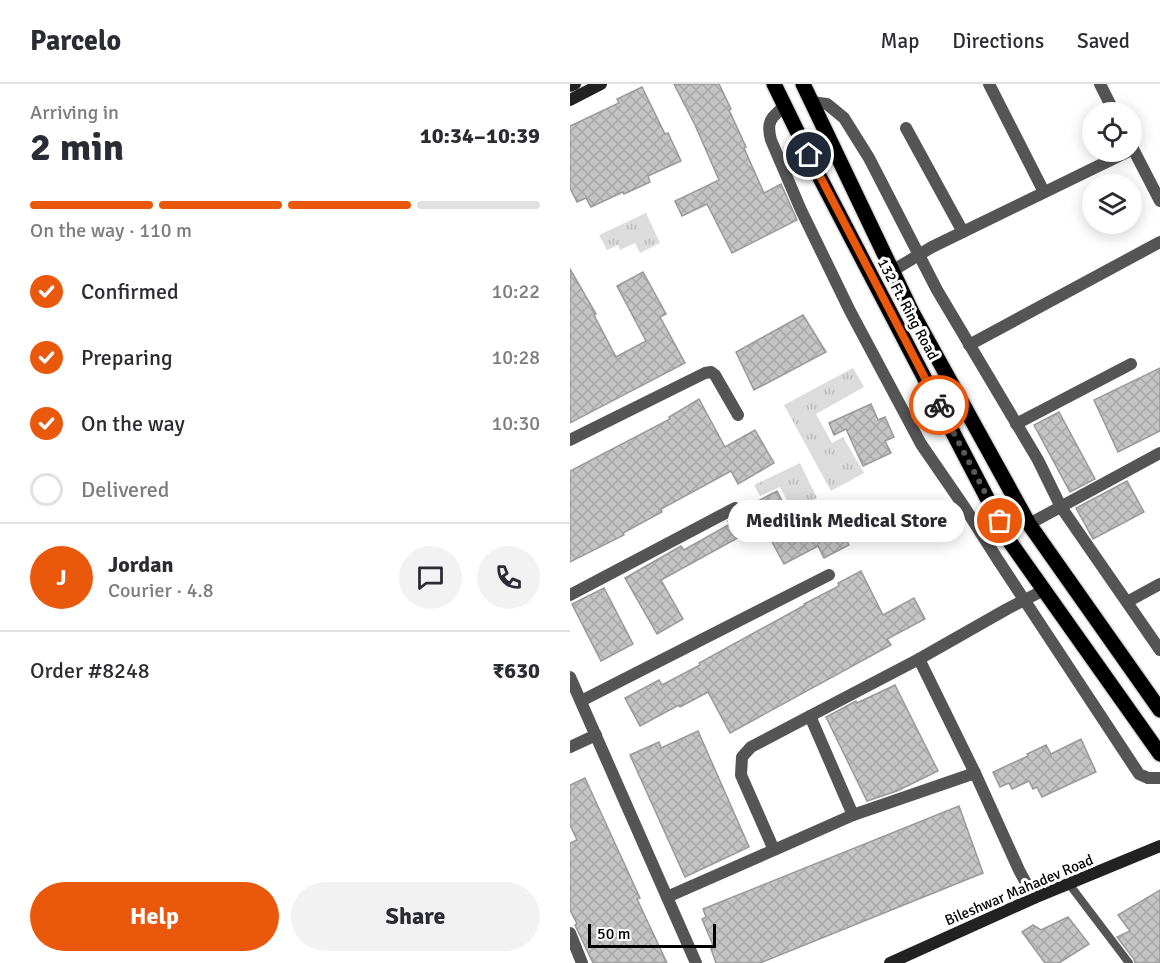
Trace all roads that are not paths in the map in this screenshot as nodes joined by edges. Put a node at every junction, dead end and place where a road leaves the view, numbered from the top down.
1 (575, 84) edge
2 (601, 84) edge
3 (774, 84) edge
4 (803, 84) edge
5 (989, 84) edge
6 (1100, 84) edge
7 (570, 86) edge
8 (570, 100) edge
9 (811, 102) junction
10 (1109, 102) edge
11 (785, 106) junction
12 (906, 128) dead end
13 (1105, 162) edge
14 (1138, 162) edge
15 (1044, 192) junction
16 (1160, 201) edge
17 (963, 231) junction
18 (1160, 242) edge
19 (919, 254) junction
20 (892, 271) junction
21 (969, 345) junction
22 (1131, 364) dead end
23 (738, 415) dead end
24 (1016, 424) junction
25 (570, 440) edge
26 (1160, 453) edge
27 (1061, 507) junction
28 (735, 508) dead end
29 (1029, 524) junction
30 (829, 575) dead end
31 (1160, 584) edge
32 (1044, 590) junction
33 (570, 595) edge
34 (1025, 600) junction
35 (1127, 602) junction
36 (1160, 650) edge
37 (919, 659) junction
38 (570, 677) edge
39 (580, 701) junction
40 (1160, 710) edge
41 (810, 716) junction
42 (596, 735) junction
43 (570, 747) edge
44 (1160, 753) edge
45 (975, 773) junction
46 (1160, 778) edge
47 (853, 815) junction
48 (1160, 846) edge
49 (774, 850) junction
50 (1069, 884) junction
51 (667, 897) junction
52 (1034, 898) junction
53 (570, 933) edge
54 (582, 963) edge
55 (696, 963) edge
56 (890, 963) edge
57 (1129, 963) edge

1 - 7 street
2 - 8 street
3 - 11 main road, 132 Ft. Ring Road
4 - 9 main road, 132 Ft. Ring Road
5 - 15 street
6 - 10 street
9 - 19 street
9 - 20 main road, 132 Ft. Ring Road
11 - 32 main road, 132 Ft. Ring Road
11 - 34 street
12 - 17 street
13 - 15 street
14 - 16 street
15 - 17 street
17 - 19 street
18 - 21 street
19 - 20 street
19 - 21 street
20 - 29 main road, 132 Ft. Ring Road
21 - 24 street
22 - 24 street
23 - 25 street
24 - 27 street
26 - 27 street
27 - 29 street
27 - 35 street
28 - 33 street
29 - 40 main road, 132 Ft. Ring Road
30 - 39 street
31 - 35 street
32 - 34 street
32 - 44 main road, 132 Ft. Ring Road
34 - 37 street
34 - 46 street
35 - 36 street
37 - 41 street
37 - 45 street
38 - 39 street
39 - 42 street
41 - 47 street
41 - 49 street
42 - 43 street
42 - 51 street
45 - 47 street
45 - 52 street
47 - 49 street
48 - 50 street, Bileshwar Mahadev Road
49 - 51 street
50 - 52 street, Bileshwar Mahadev Road
50 - 57 lane
51 - 55 street
52 - 56 street, Bileshwar Mahadev Road
53 - 54 street

